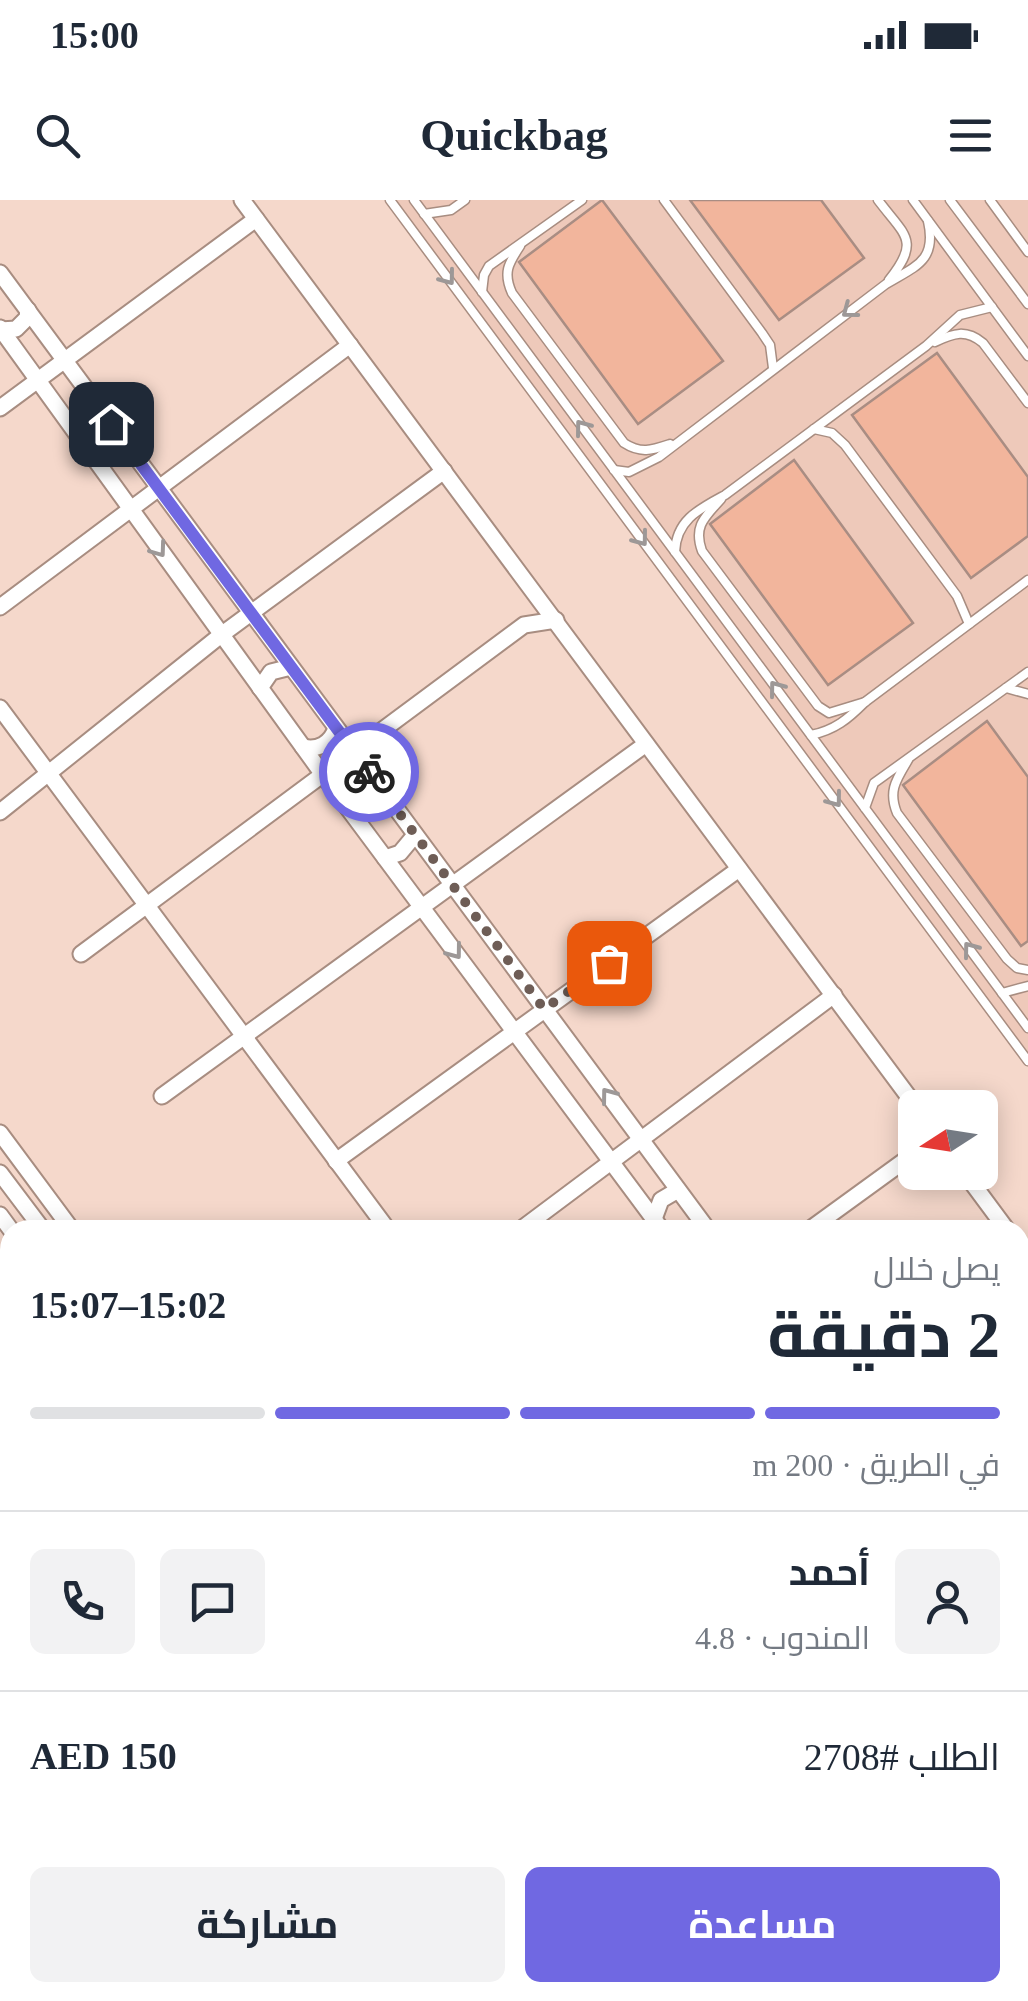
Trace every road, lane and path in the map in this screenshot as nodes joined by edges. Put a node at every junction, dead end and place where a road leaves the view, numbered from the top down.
1 (242, 200) edge
2 (390, 200) edge
3 (414, 200) edge
4 (466, 200) edge
5 (582, 200) edge
6 (664, 200) edge
7 (878, 200) edge
8 (913, 200) edge
9 (950, 200) edge
10 (990, 200) edge
11 (424, 214) junction
12 (256, 218) junction
13 (928, 221) junction
14 (520, 246) junction
15 (1028, 252) edge
16 (0, 273) edge
17 (886, 284) junction
18 (482, 292) junction
19 (1028, 304) edge
20 (992, 307) junction
21 (28, 310) junction
22 (1, 329) edge
23 (350, 345) junction
24 (926, 346) junction
25 (1028, 356) edge
26 (64, 361) junction
27 (773, 368) junction
28 (36, 382) junction
29 (1028, 403) edge
30 (0, 408) edge
31 (814, 429) junction
32 (675, 442) junction
33 (614, 470) junction
34 (444, 471) junction
35 (158, 488) junction
36 (725, 495) junction
37 (130, 510) junction
38 (676, 552) junction
39 (1028, 580) edge
40 (536, 594) junction
41 (0, 606) edge
42 (251, 613) junction
43 (556, 620) junction
44 (969, 624) junction
45 (524, 626) junction
46 (222, 636) junction
47 (291, 667) junction
48 (1028, 672) edge
49 (260, 688) junction
50 (1006, 688) junction
51 (1028, 694) edge
52 (865, 702) junction
53 (0, 708) edge
54 (336, 728) junction
55 (811, 735) junction
56 (646, 744) junction
57 (302, 746) junction
58 (355, 754) junction
59 (908, 760) junction
60 (48, 772) junction
61 (324, 776) junction
62 (372, 776) junction
63 (341, 798) junction
64 (865, 808) junction
65 (0, 812) edge
66 (415, 835) junction
67 (385, 858) junction
68 (739, 869) junction
69 (452, 885) junction
70 (147, 907) junction
71 (422, 907) junction
72 (80, 954) dead end
73 (1028, 970) edge
74 (1028, 986) edge
75 (1002, 993) junction
76 (834, 995) junction
77 (544, 1009) junction
78 (1028, 1028) edge
79 (514, 1031) junction
80 (244, 1036) junction
81 (1028, 1061) edge
82 (904, 1090) edge
83 (162, 1096) dead end
84 (0, 1133) edge
85 (640, 1139) junction
86 (336, 1161) junction
87 (610, 1161) junction
88 (898, 1163) edge
89 (0, 1173) edge
90 (678, 1190) junction
91 (977, 1190) edge
92 (35, 1220) edge
93 (65, 1220) edge
94 (380, 1220) edge
95 (533, 1220) edge
96 (655, 1220) edge
97 (658, 1220) edge
98 (700, 1220) edge
99 (822, 1220) edge
100 (1000, 1220) edge

1 - 12 street
2 -> 81 lane
3 - 11 lane
4 - 11 lane
5 - 14 lane
6 - 27 lane
7 - 17 lane
8 - 13 lane
9 - 19 lane
10 - 15 lane
11 - 18 lane
12 - 23 street
12 - 26 street
13 - 17 lane
13 - 20 lane
14 - 18 lane
14 - 32 lane
16 - 21 street
17 -> 27 lane
33 -> 18 lane
20 - 24 lane
20 - 25 lane
21 - 22 street
21 - 26 street
22 - 28 street
23 - 34 street
23 - 35 street
24 - 29 lane
24 - 31 lane
26 - 28 street
26 - 35 street
27 - 32 lane
28 - 30 street
28 - 37 street
31 - 36 lane
31 - 44 lane
32 - 33 lane
33 - 38 lane
34 - 40 street
34 - 42 street
35 - 37 street
35 - 42 street
36 - 38 lane
36 - 52 lane
37 - 41 street
37 -> 46 street
55 -> 38 lane
39 - 44 lane
40 - 43 street
40 - 45 street
42 - 46 street
42 - 47 street
43 - 45 street
43 - 56 street
44 - 52 lane
45 - 58 street
46 - 49 street
46 - 60 street
47 - 49 street
47 - 54 street
48 - 50 lane
49 - 57 street
50 - 51 lane
50 - 59 lane
52 - 55 lane
53 - 60 street
54 - 57 street
54 - 58 street
55 - 64 lane
56 - 68 street
56 - 69 street
57 - 61 street
58 - 61 street
58 - 62 street
59 - 64 lane
59 - 73 lane
60 - 65 street
60 - 70 street
61 - 63 street
61 - 70 street
62 - 63 street
62 - 66 street
63 - 67 street
75 -> 64 lane
66 - 67 street
66 - 69 street
67 - 71 street
68 - 76 street
68 - 77 street
69 - 71 street
69 - 77 street
70 - 72 street
70 - 80 street
71 -> 79 street
71 - 80 street
74 - 75 lane
75 - 78 lane
76 - 82 street
76 - 85 street
77 - 79 street
85 -> 77 street
79 - 86 street
79 - 87 street
80 - 83 street
80 - 86 street
84 - 93 street
85 - 87 street
85 - 90 street
86 - 94 street
87 - 95 street
87 - 96 street
88 - 99 street
89 - 92 street
90 - 97 street
90 - 98 street
91 - 100 street

